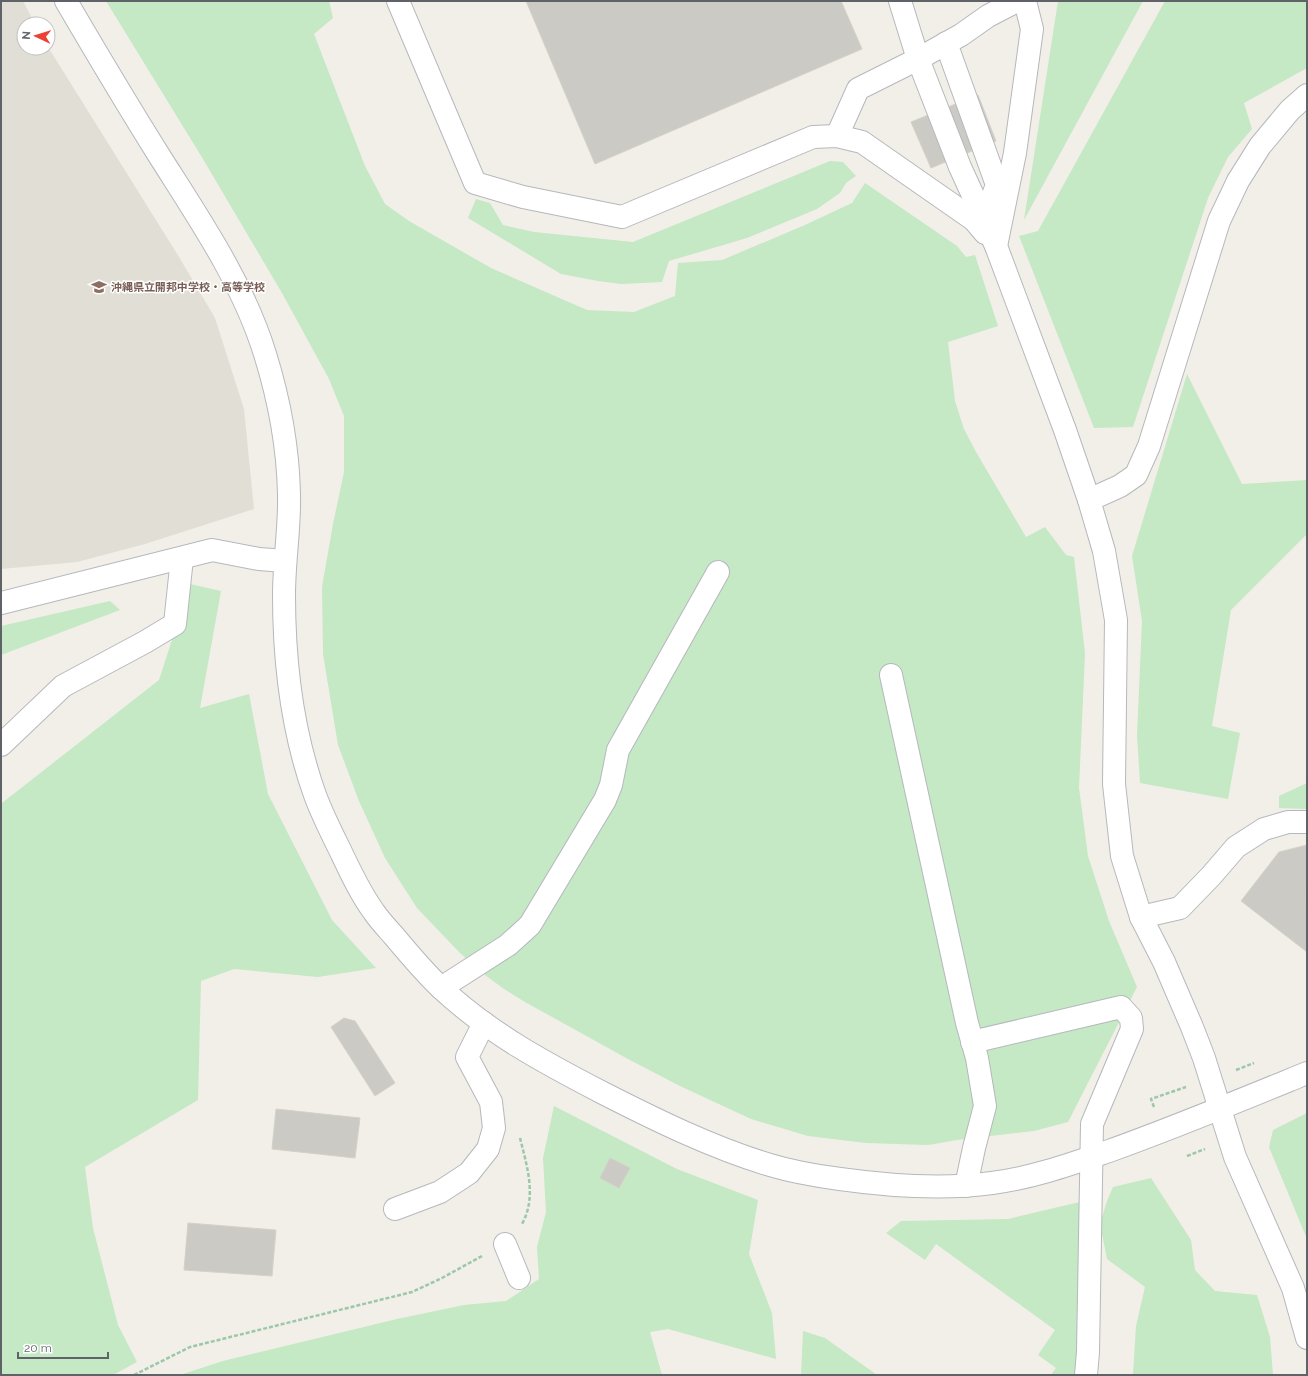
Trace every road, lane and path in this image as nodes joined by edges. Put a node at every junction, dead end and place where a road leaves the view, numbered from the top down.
1 (66, 1) edge
2 (398, 1) edge
3 (900, 1) edge
4 (1017, 1) edge
5 (1025, 1) edge
6 (987, 8) edge
7 (946, 43) junction
8 (918, 59) junction
9 (1307, 95) edge
10 (837, 136) junction
11 (983, 218) junction
12 (996, 246) junction
13 (1089, 500) junction
14 (182, 558) junction
15 (285, 561) junction
16 (718, 572) dead end
17 (1, 603) edge
18 (891, 675) dead end
19 (1, 745) edge
20 (1307, 822) edge
21 (1141, 917) junction
22 (441, 988) junction
23 (484, 1023) junction
24 (972, 1042) junction
25 (1307, 1073) edge
26 (1219, 1109) junction
27 (519, 1135) dead end
28 (1093, 1156) junction
29 (966, 1186) junction
30 (395, 1209) dead end
31 (505, 1244) junction
32 (519, 1278) dead end
33 (1307, 1338) edge
34 (134, 1375) edge
35 (1086, 1375) edge

1 - 15 street
2 - 10 street
3 - 8 street
4 - 6 street
5 - 12 street
6 - 7 street
7 - 8 street
7 - 11 street
8 - 10 street
8 - 11 street
9 - 13 street
10 - 12 street
11 - 12 street
12 - 13 street
13 - 21 street
14 - 15 street
14 - 17 street
14 - 19 street
15 - 22 street
16 - 22 street
18 - 24 street
20 - 21 street
21 - 26 street
22 - 23 street
23 - 29 street
23 - 30 street
24 - 28 street
24 - 29 street
25 - 26 street
26 - 28 street
26 - 33 street
27 - 31 path
28 - 29 street
28 - 35 street
31 - 32 street
31 - 34 path

